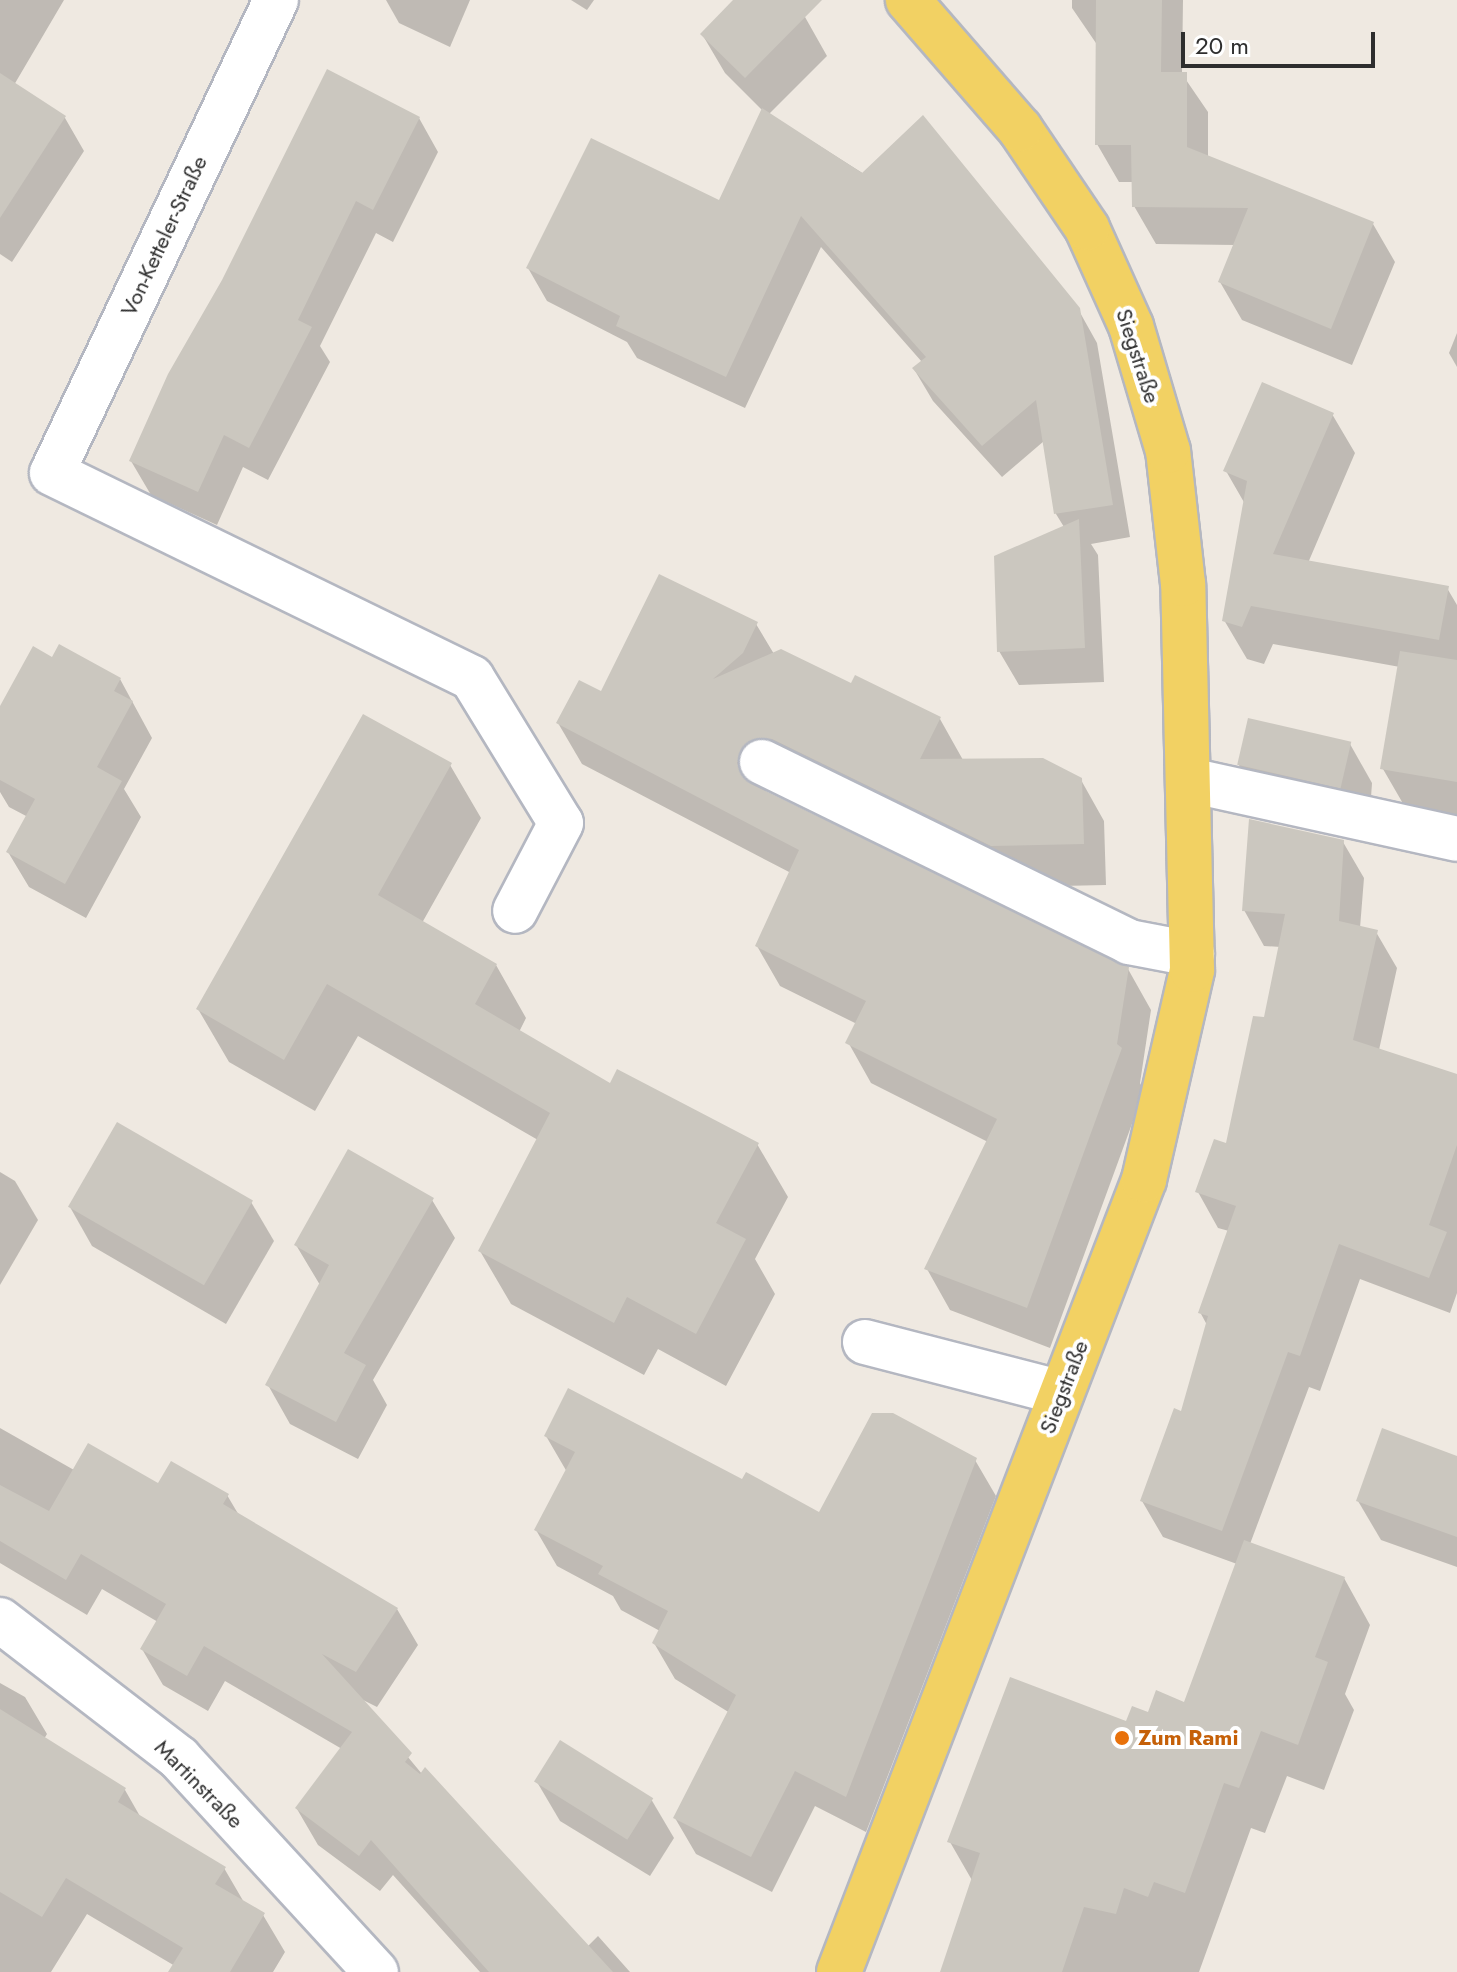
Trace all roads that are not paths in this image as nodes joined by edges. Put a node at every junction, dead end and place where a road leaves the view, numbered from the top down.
1 (276, 0) edge
2 (908, 0) edge
3 (762, 762) dead end
4 (1189, 780) junction
5 (1457, 839) edge
6 (515, 911) dead end
7 (1192, 954) junction
8 (865, 1342) dead end
9 (1062, 1393) junction
10 (0, 1620) edge
11 (376, 1972) edge
12 (839, 1972) edge

1 - 6 street, Von-Ketteler-Straße
2 - 4 main road, Siegstraße
3 - 7 street
4 - 5 street
4 - 7 main road, Siegstraße
7 - 9 main road, Siegstraße
8 - 9 street
9 - 12 main road, Siegstraße
10 - 11 street, Martinstraße

